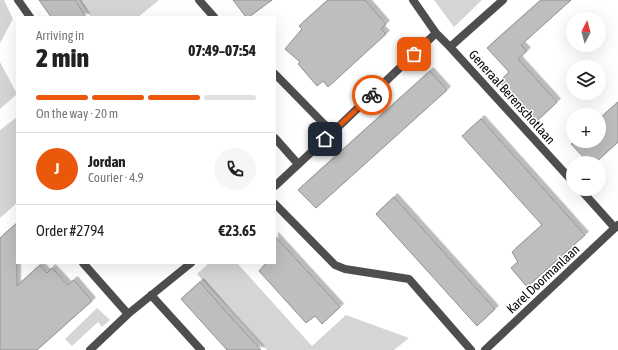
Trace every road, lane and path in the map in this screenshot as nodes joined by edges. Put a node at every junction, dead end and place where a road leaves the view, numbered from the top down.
1 (18, 0) edge
2 (199, 0) edge
3 (413, 0) edge
4 (503, 0) edge
5 (29, 16) edge
6 (213, 16) edge
7 (436, 33) junction
8 (450, 47) junction
9 (276, 75) edge
10 (334, 131) junction
11 (276, 139) edge
12 (298, 164) junction
13 (566, 174) edge
14 (276, 185) edge
15 (587, 196) edge
16 (276, 205) edge
17 (617, 228) edge
18 (84, 264) edge
19 (190, 264) edge
20 (151, 295) junction
21 (128, 314) junction
22 (90, 350) edge
23 (202, 350) edge
24 (471, 350) edge
25 (485, 350) edge

1 - 5 street
2 - 6 street
3 - 7 street, Generaal Berenschotlaan
4 - 8 street, Generaal Berenschotlaan
7 - 8 street, Generaal Berenschotlaan
7 - 10 street
8 - 13 street, Generaal Berenschotlaan
9 - 10 street
10 - 12 street
11 - 12 street
12 - 14 street
15 - 17 street
16 - 24 street
17 - 25 street, Karel Doormanlaan
18 - 21 street
19 - 20 street
20 - 21 street
20 - 23 street
21 - 22 street

